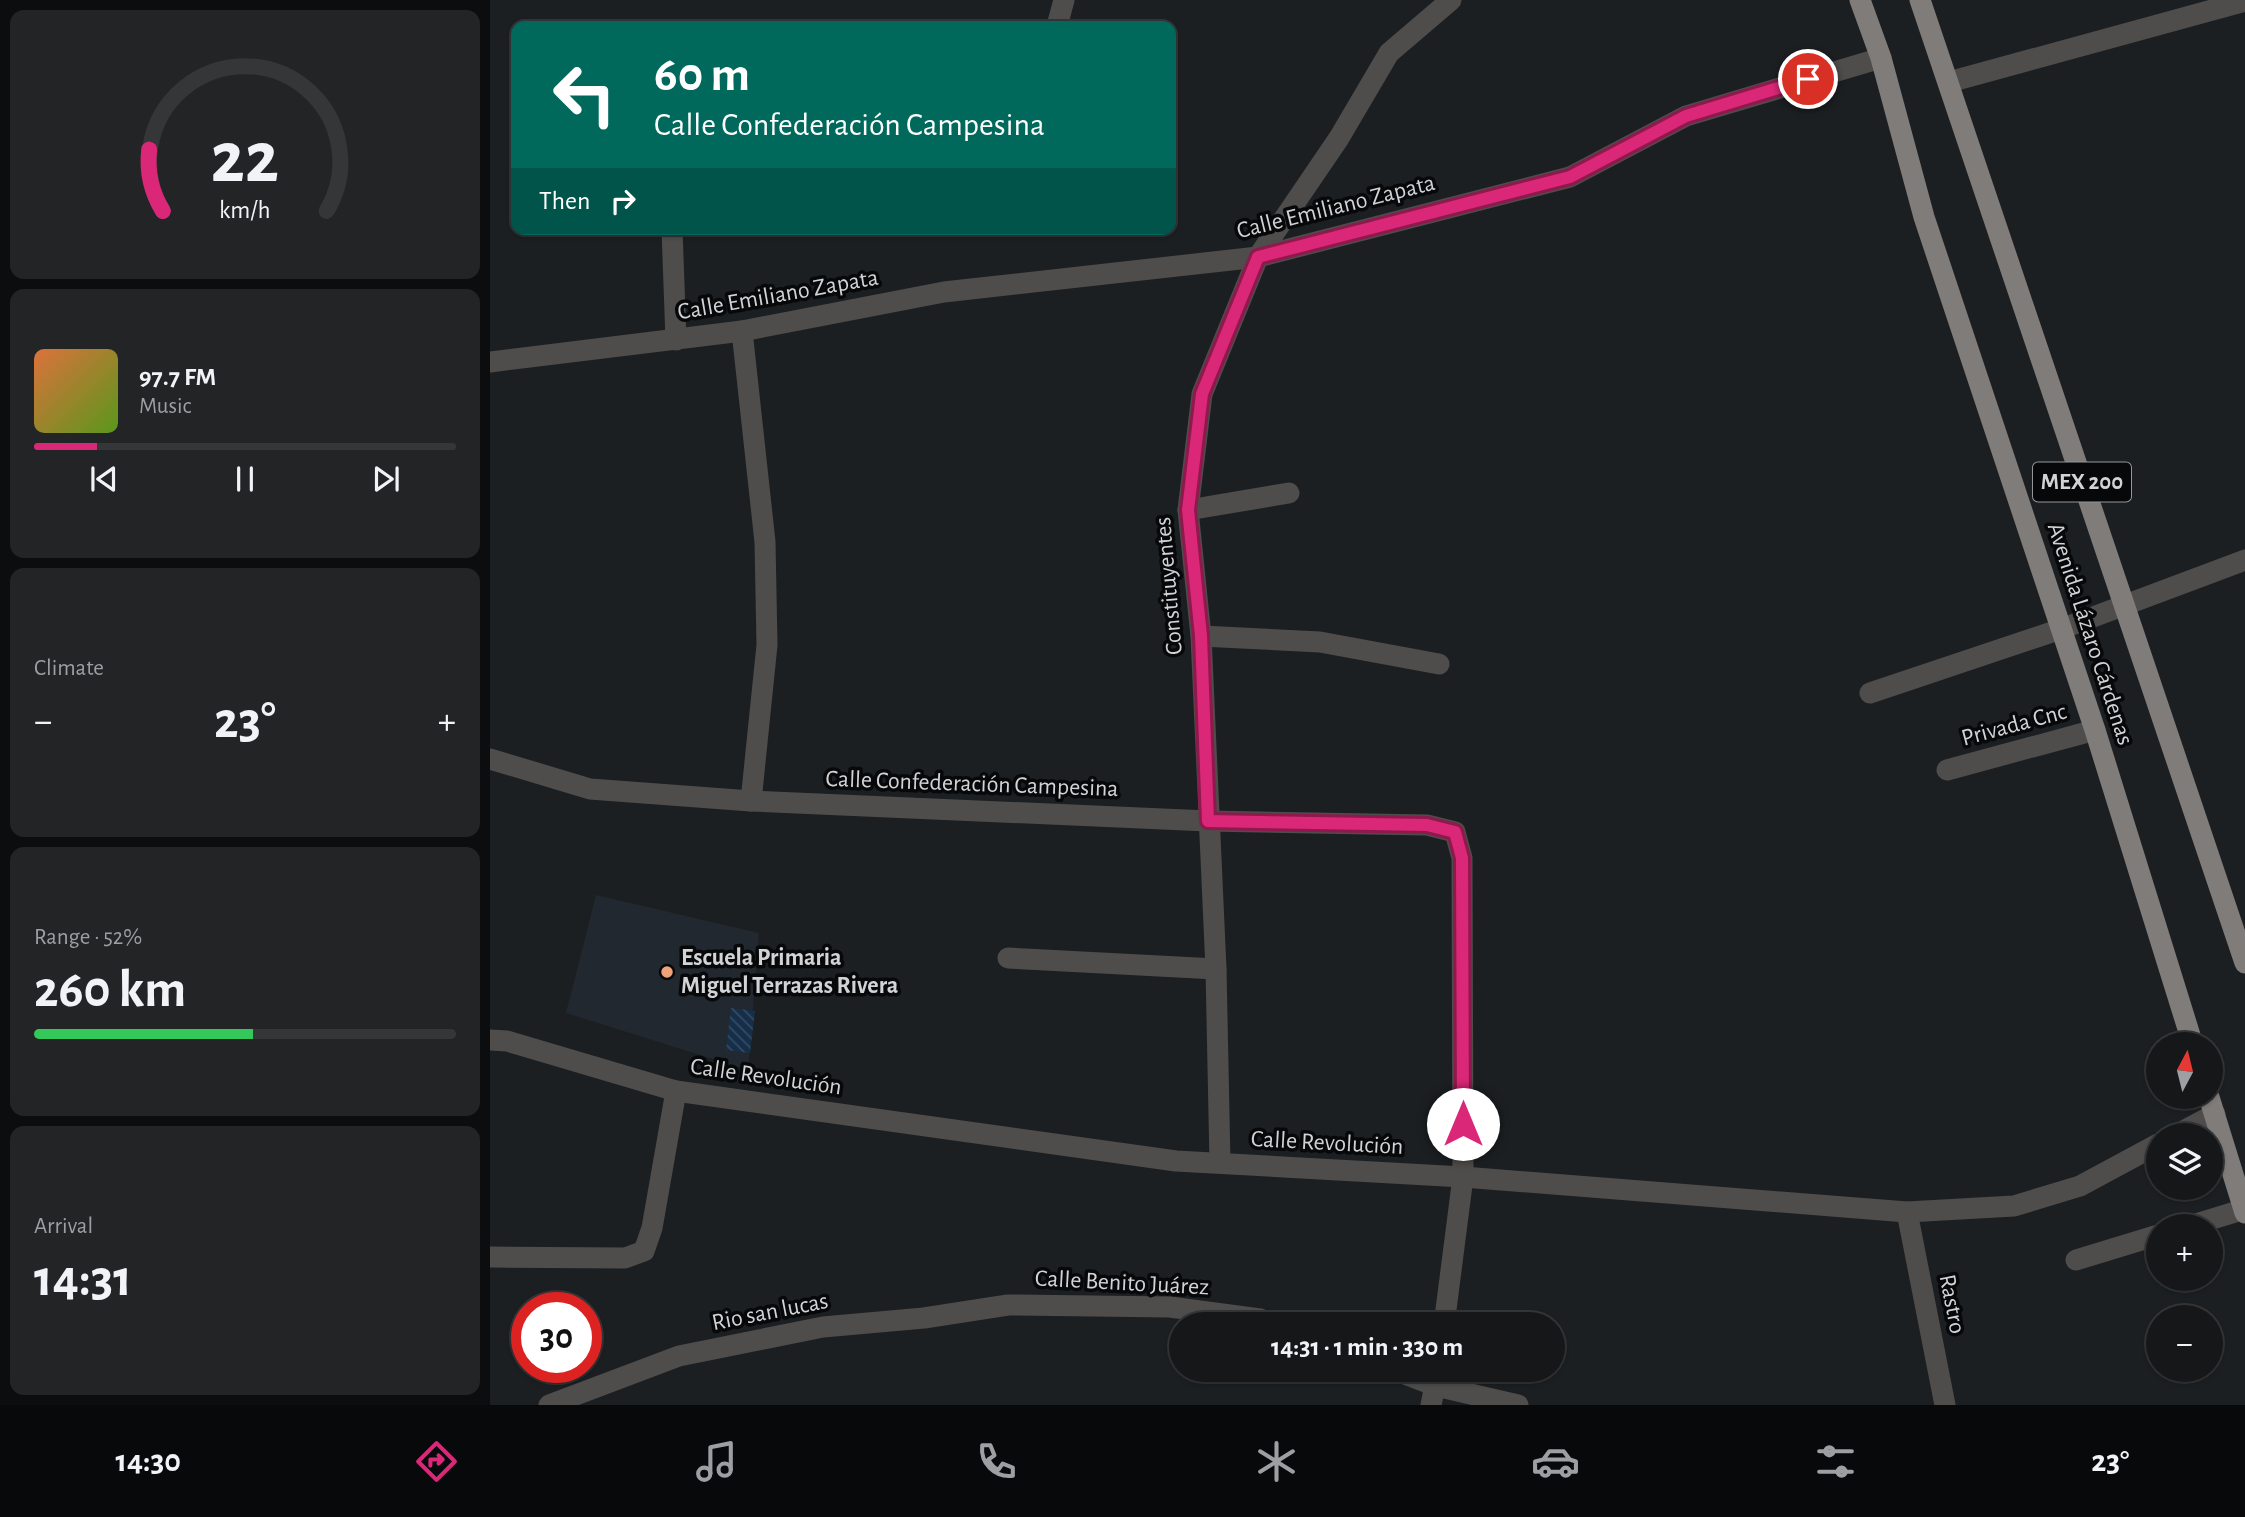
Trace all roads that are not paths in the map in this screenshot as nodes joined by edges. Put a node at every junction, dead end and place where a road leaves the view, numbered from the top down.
1 (1064, 0) edge
2 (1451, 0) edge
3 (1860, 0) edge
4 (1920, 0) edge
5 (2245, 1) edge
6 (1059, 21) edge
7 (1881, 58) junction
8 (1949, 82) junction
9 (672, 235) edge
10 (1258, 257) junction
11 (742, 331) junction
12 (676, 340) junction
13 (490, 362) edge
14 (1289, 493) dead end
15 (1188, 510) junction
16 (2245, 560) edge
17 (2123, 607) junction
18 (2061, 629) junction
19 (1201, 636) junction
20 (1439, 664) dead end
21 (1870, 693) dead end
22 (2095, 730) junction
23 (490, 759) edge
24 (1947, 770) dead end
25 (751, 801) junction
26 (1208, 821) junction
27 (1008, 958) dead end
28 (2245, 963) edge
29 (1216, 969) junction
30 (2189, 1032) edge
31 (490, 1040) edge
32 (676, 1091) junction
33 (2207, 1110) edge
34 (2213, 1110) edge
35 (2190, 1123) edge
36 (2146, 1150) edge
37 (1220, 1163) junction
38 (1463, 1177) junction
39 (2245, 1210) edge
40 (1907, 1212) junction
41 (2223, 1216) edge
42 (2146, 1239) edge
43 (490, 1257) edge
44 (2076, 1260) dead end
45 (1008, 1305) joint
46 (1208, 1312) edge
47 (1446, 1312) edge
48 (1435, 1387) edge
49 (549, 1405) edge
50 (1518, 1405) edge
51 (1945, 1405) edge

1 - 6 street
2 - 10 street, Constituyentes
3 - 7 main road, Avenida Lázaro Cárdenas / MEX 200
4 - 8 main road, Avenida Lázaro Cárdenas / MEX 200
5 - 8 street
7 - 10 street, Calle Emiliano Zapata
7 - 18 main road, Avenida Lázaro Cárdenas / MEX 200
8 - 17 main road, Avenida Lázaro Cárdenas / MEX 200
9 - 12 street
10 - 11 street, Calle Emiliano Zapata
10 - 15 street, Constituyentes
11 - 12 street, Calle Emiliano Zapata
11 - 25 street
12 - 13 street, Calle Emiliano Zapata
14 - 15 street
15 - 19 street, Constituyentes
16 - 17 street
17 - 18 street
17 - 28 main road, Avenida Lázaro Cárdenas / MEX 200
18 - 21 street
18 - 22 main road, Avenida Lázaro Cárdenas / MEX 200
19 - 20 street
19 - 26 street, Constituyentes
22 - 24 street, Privada Cnc
22 - 30 main road, Avenida Lázaro Cárdenas / MEX 200
23 - 25 street, Calle Confederación Campesina
25 - 26 street, Calle Confederación Campesina
26 - 29 street, Constituyentes
26 - 38 street, Calle Confederación Campesina
27 - 29 street
29 - 37 street, Constituyentes
31 - 32 street, Calle Revolución
32 - 37 street, Calle Revolución
32 - 43 street
33 - 35 street
34 - 39 main road
36 - 40 street, Calle Revolución
37 - 38 street, Calle Revolución
38 - 40 street, Calle Revolución
38 - 47 street
39 - 41 street
40 - 51 street, Rastro
42 - 44 street
45 - 46 street, Calle Benito Juárez
45 - 49 street, Rio san lucas
48 - 50 street

